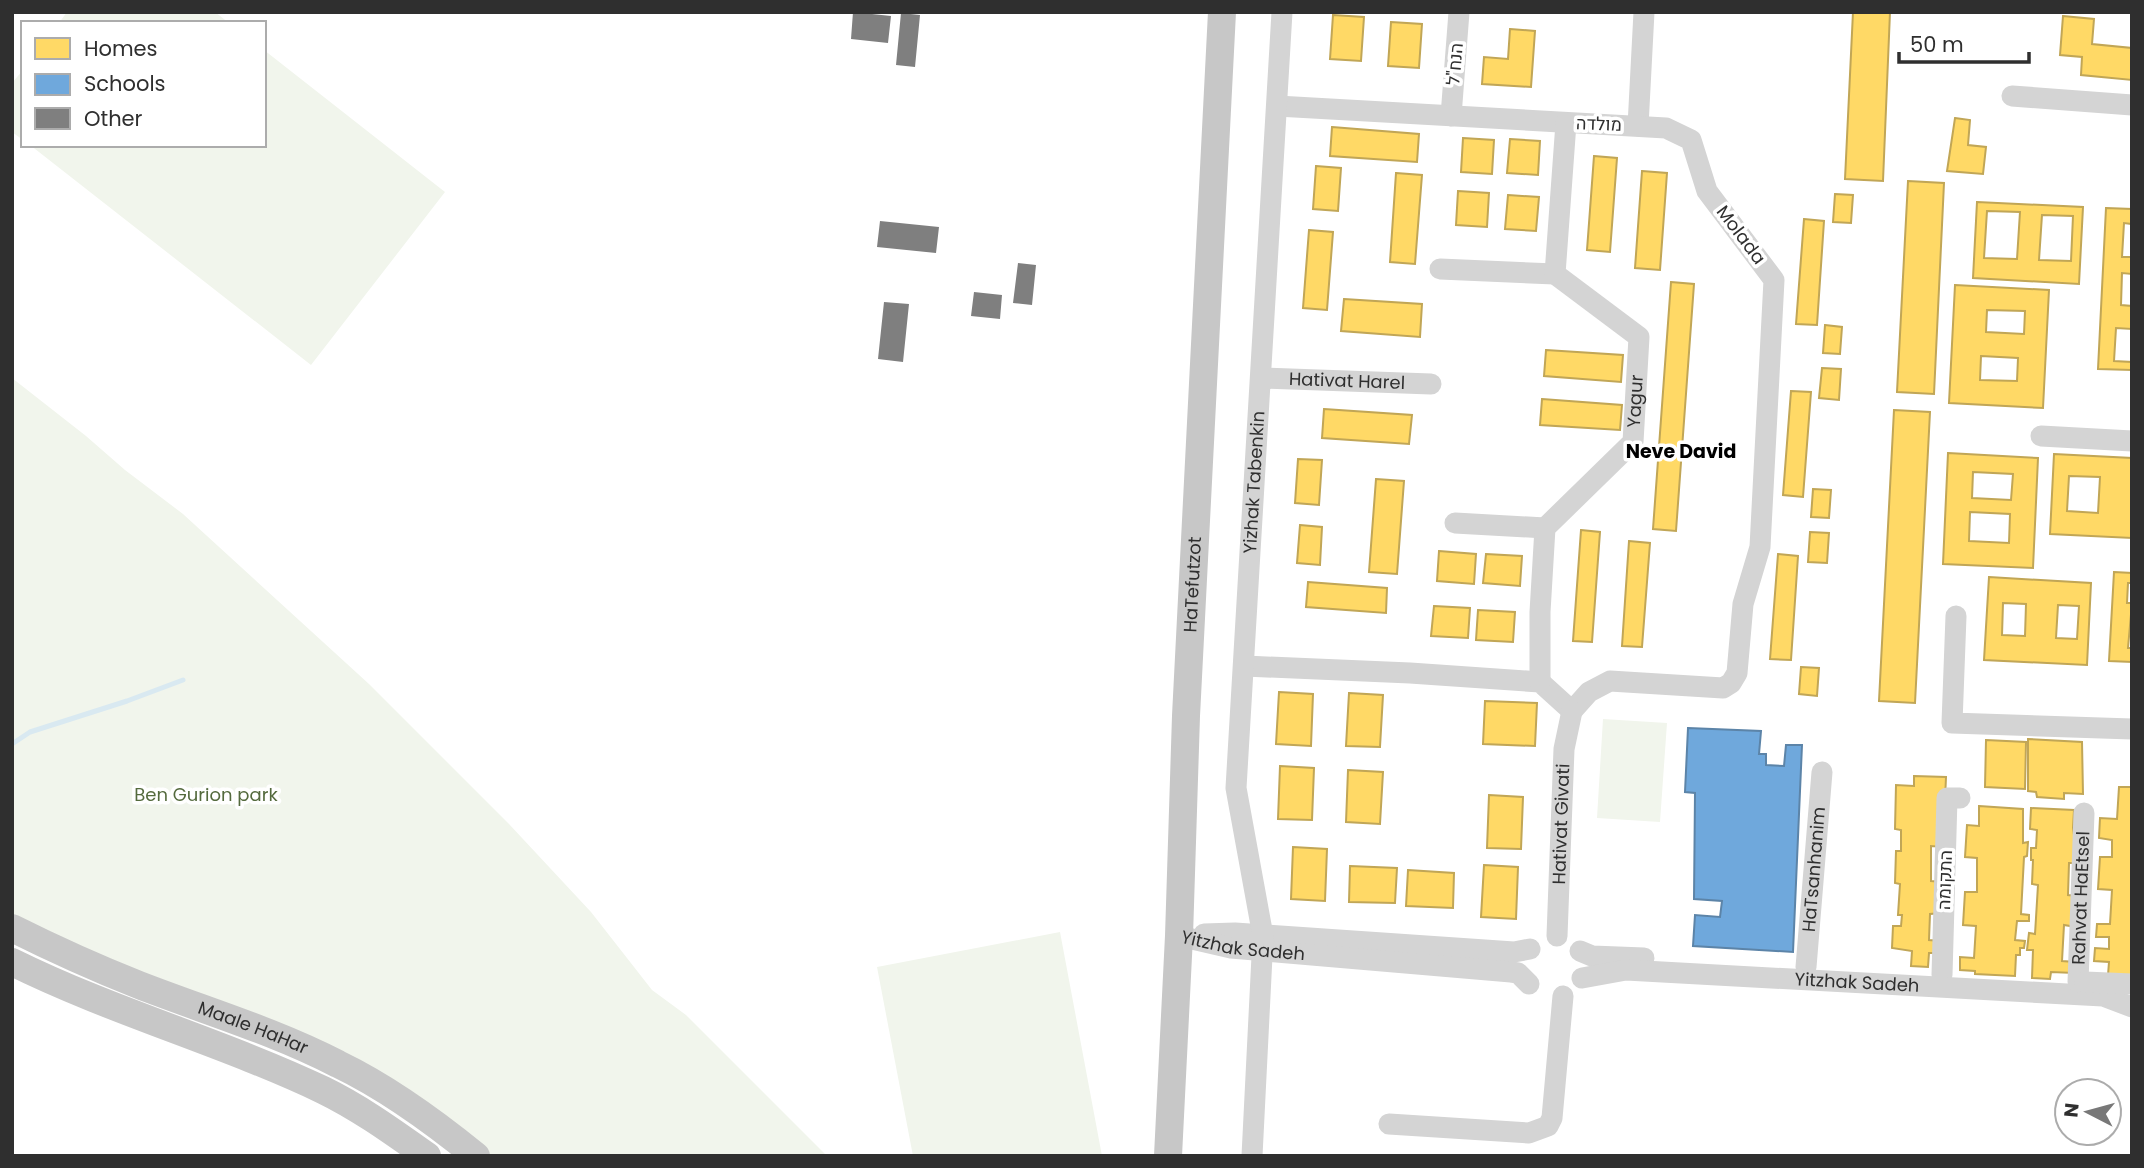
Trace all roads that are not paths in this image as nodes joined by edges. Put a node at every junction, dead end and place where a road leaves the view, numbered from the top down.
1 (1222, 12) edge
2 (1282, 12) edge
3 (1460, 12) edge
4 (1644, 12) edge
5 (2012, 96) dead end
6 (1277, 106) junction
7 (2132, 106) edge
8 (1451, 116) junction
9 (1566, 123) junction
10 (1638, 126) junction
11 (1440, 269) dead end
12 (1555, 274) junction
13 (1261, 378) junction
14 (1431, 384) dead end
15 (2041, 436) dead end
16 (2132, 440) edge
17 (1455, 523) dead end
18 (1545, 528) junction
19 (1956, 616) dead end
20 (1245, 666) junction
21 (1539, 682) junction
22 (1572, 711) junction
23 (2132, 729) edge
24 (1822, 772) dead end
25 (1960, 798) dead end
26 (2084, 813) dead end
27 (12, 928) edge
28 (1179, 936) junction
29 (1557, 936) junction
30 (1263, 943) junction
31 (1530, 949) junction
32 (1580, 951) junction
33 (12, 962) edge
34 (1806, 967) junction
35 (1942, 975) junction
36 (1582, 978) junction
37 (2078, 982) junction
38 (1529, 984) junction
39 (2132, 984) edge
40 (1563, 996) junction
41 (2132, 1007) edge
42 (1389, 1124) dead end
43 (426, 1156) edge
44 (476, 1156) edge
45 (1168, 1156) edge
46 (1252, 1156) edge

1 - 28 main road, HaTefutzot
2 - 6 street, Yizhak Tabenkin
3 - 8 street, הנח"ל
4 - 10 street
5 - 7 street
6 - 8 street, מולדה
6 - 13 street, Yizhak Tabenkin
8 - 9 street, מולדה
9 - 10 street, מולדה
9 - 12 street
10 - 22 street, מולדה
11 - 12 street
12 - 18 street, Yagur
13 - 14 street, Hativat Harel
13 - 20 street, Yizhak Tabenkin
15 - 16 street
17 - 18 street
18 - 21 street
19 - 23 street
20 - 21 street
20 - 30 street, Yizhak Tabenkin
21 - 22 street
22 - 29 street, Hativat Givati
24 - 34 street, HaTsanhanim
25 - 35 street, התקומה
26 - 37 street, Rahvat HaEtsel
27 - 44 main road, Maale HaHar
28 - 30 street, Yitzhak Sadeh
28 - 45 main road, HaTefutzot
29 - 31 street
29 - 32 street
30 - 31 street, Yitzhak Sadeh
30 - 38 street, Yitzhak Sadeh
30 - 46 street, Yizhak Tabenkin
31 - 38 street
32 - 34 street, Yitzhak Sadeh
32 - 36 street
33 - 43 main road, Maale HaHar
34 - 35 street, Yitzhak Sadeh
35 - 37 street, Yitzhak Sadeh
36 - 40 street
36 - 41 street, Yitzhak Sadeh
37 - 39 street, Yitzhak Sadeh
38 - 40 street
40 - 42 street

